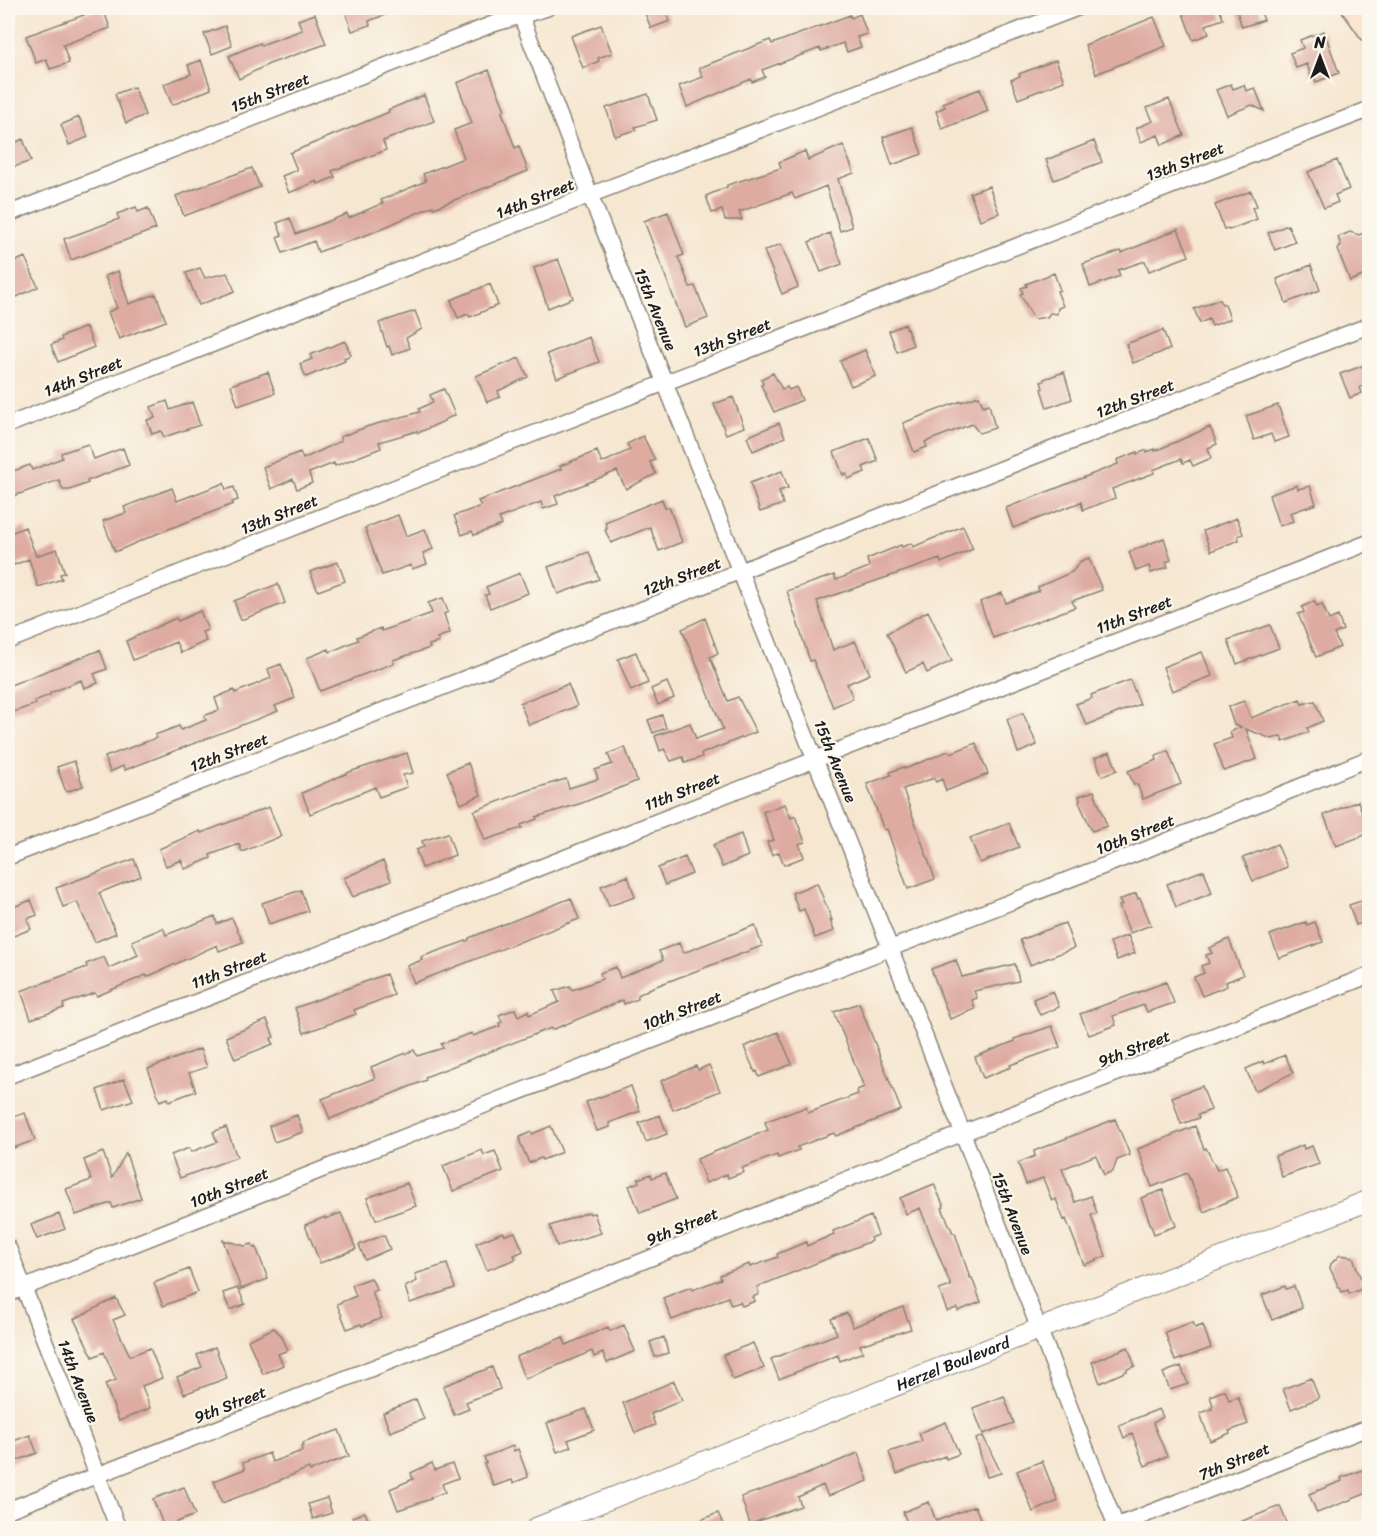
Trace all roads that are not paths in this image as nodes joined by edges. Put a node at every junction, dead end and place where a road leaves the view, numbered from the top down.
1 (547, 8) edge
2 (1077, 8) edge
3 (1353, 8) edge
4 (519, 12) edge
5 (1370, 32) edge
6 (1370, 109) edge
7 (590, 195) junction
8 (8, 214) edge
9 (1370, 325) edge
10 (666, 382) junction
11 (8, 425) edge
12 (1370, 542) edge
13 (741, 572) junction
14 (8, 641) edge
15 (815, 758) junction
16 (1370, 758) edge
17 (8, 857) edge
18 (891, 950) junction
19 (1370, 975) edge
20 (8, 1076) edge
21 (963, 1133) junction
22 (1370, 1200) edge
23 (8, 1247) edge
24 (24, 1288) junction
25 (8, 1294) edge
26 (1039, 1329) junction
27 (1370, 1426) edge
28 (97, 1476) junction
29 (8, 1510) edge
30 (118, 1528) edge
31 (536, 1528) edge
32 (1114, 1528) edge

1 - 4 street, 15th Street
2 - 7 street, 14th Street
3 - 5 main road
4 - 7 street, 15th Avenue
4 - 8 street, 15th Street
6 - 10 street, 13th Street
7 - 10 street, 15th Avenue
7 - 11 street, 14th Street
9 - 13 street, 12th Street
10 - 13 street, 15th Avenue
10 - 14 street, 13th Street
12 - 15 street, 11th Street
13 - 15 street, 15th Avenue
13 - 17 street, 12th Street
15 - 18 street, 15th Avenue
15 - 20 street, 11th Street
16 - 18 street, 10th Street
18 - 21 street, 15th Avenue
18 - 24 street, 10th Street
19 - 21 street, 9th Street
21 - 26 street, 15th Avenue
21 - 28 street, 9th Street
22 - 26 street, Herzel Boulevard
23 - 24 street, 14th Avenue
24 - 25 street, 10th Street
24 - 28 street, 14th Avenue
26 - 31 street, Herzel Boulevard
26 - 32 street, 15th Avenue
27 - 32 street, 7th Street
28 - 29 street, 9th Street
28 - 30 street, 14th Avenue

